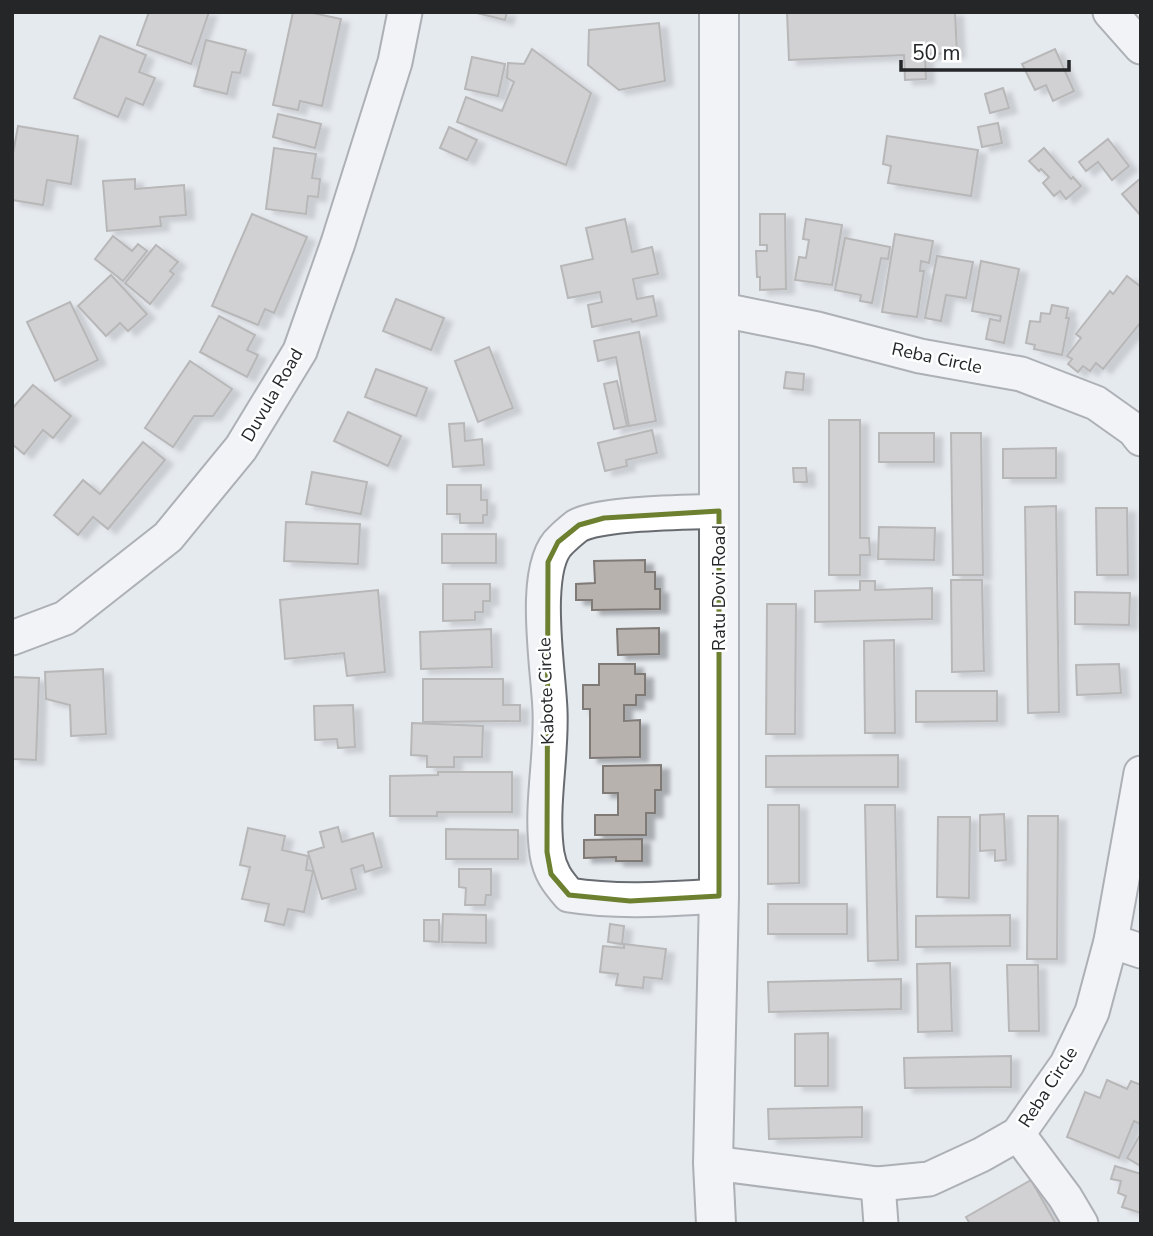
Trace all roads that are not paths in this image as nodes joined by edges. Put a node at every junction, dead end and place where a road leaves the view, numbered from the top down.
1 (405, 12) edge
2 (719, 12) edge
3 (1110, 12) edge
4 (1141, 47) edge
5 (718, 309) junction
6 (1141, 439) edge
7 (719, 511) junction
8 (12, 638) edge
9 (1141, 773) edge
10 (719, 896) junction
11 (1126, 946) edge
12 (1018, 1134) junction
13 (713, 1163) junction
14 (878, 1184) junction
15 (689, 1224) edge
16 (716, 1224) edge
17 (881, 1224) edge
18 (1081, 1224) edge

1 - 8 street, Duvula Road
2 - 5 main road, Ratu Dovi Road
3 - 4 street
5 - 6 street, Reba Circle
5 - 7 main road, Ratu Dovi Road
7 - 10 main road, Ratu Dovi Road
7 - 10 street, Kabote Circle
9 - 11 street, Reba Circle
10 - 13 main road, Ratu Dovi Road
11 - 12 street, Reba Circle
12 - 14 street, Reba Circle
12 - 18 street
13 - 14 street, Reba Circle
13 - 15 main road, Ratu Dovi Road
13 - 16 main road, Ratu Dovi Road
14 - 17 street

